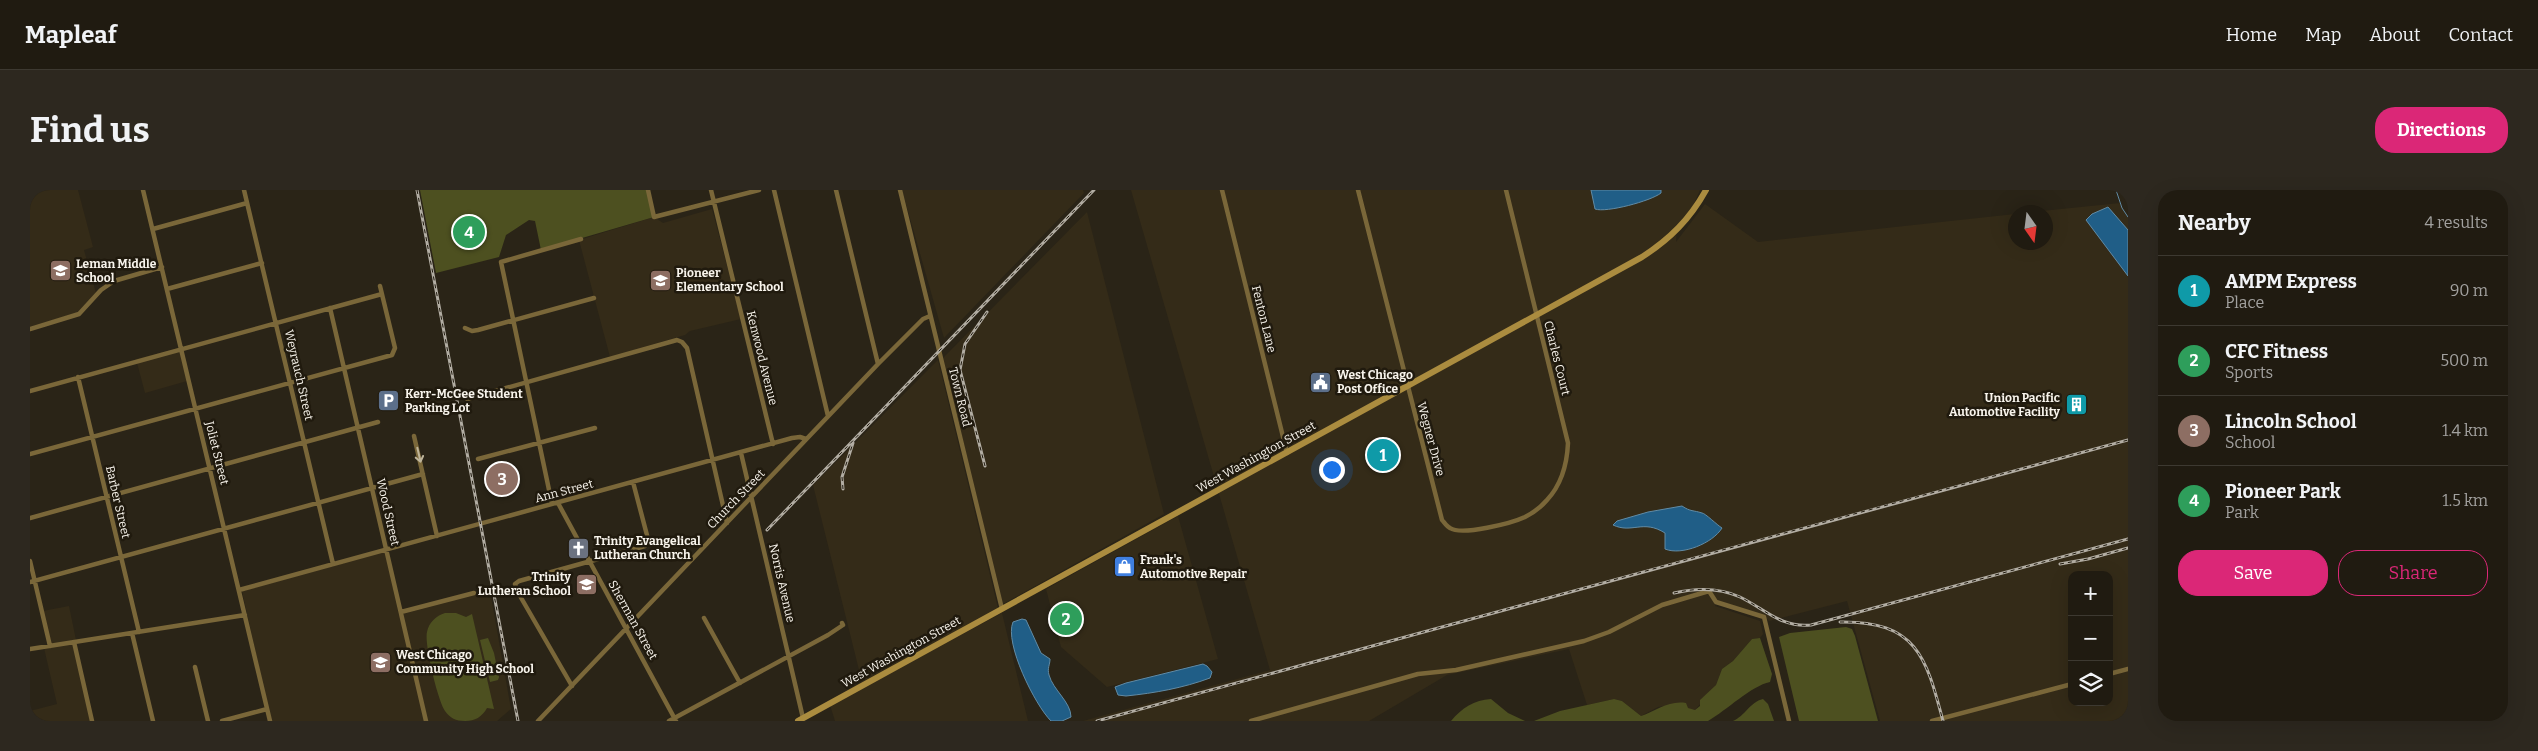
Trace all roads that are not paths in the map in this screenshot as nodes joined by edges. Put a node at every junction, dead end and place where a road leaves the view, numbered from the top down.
1 (143, 190) edge
2 (244, 190) edge
3 (648, 190) edge
4 (711, 190) edge
5 (759, 190) edge
6 (774, 190) edge
7 (836, 190) edge
8 (900, 190) edge
9 (1222, 190) edge
10 (1358, 190) edge
11 (1506, 190) edge
12 (1706, 190) edge
13 (714, 202) junction
14 (248, 203) junction
15 (152, 230) junction
16 (581, 239) dead end
17 (262, 263) junction
18 (162, 267) junction
19 (380, 286) dead end
20 (167, 289) junction
21 (382, 294) junction
22 (594, 298) dead end
23 (330, 308) junction
24 (930, 316) junction
25 (1536, 316) junction
26 (513, 321) junction
27 (276, 323) junction
28 (466, 328) dead end
29 (30, 329) edge
30 (181, 349) junction
31 (878, 364) junction
32 (344, 368) junction
33 (78, 377) junction
34 (290, 383) junction
35 (526, 383) junction
36 (1407, 387) junction
37 (30, 390) edge
38 (467, 399) dead end
39 (196, 409) junction
40 (828, 416) junction
41 (378, 422) dead end
42 (595, 428) dead end
43 (359, 429) junction
44 (414, 436) dead end
45 (92, 437) junction
46 (806, 439) junction
47 (304, 443) junction
48 (539, 443) junction
49 (773, 444) junction
50 (741, 452) junction
51 (1287, 453) junction
52 (30, 454) edge
53 (478, 459) dead end
54 (712, 460) junction
55 (210, 469) junction
56 (423, 474) junction
57 (633, 482) junction
58 (372, 488) junction
59 (107, 497) junction
60 (751, 498) junction
61 (318, 503) junction
62 (555, 504) junction
63 (1525, 517) joint
64 (30, 518) edge
65 (728, 523) junction
66 (225, 528) junction
67 (437, 536) junction
68 (386, 550) junction
69 (121, 557) junction
70 (30, 561) edge
71 (589, 561) junction
72 (333, 564) junction
73 (32, 581) edge
74 (239, 590) junction
75 (474, 593) dead end
76 (1002, 609) junction
77 (401, 612) junction
78 (245, 615) junction
79 (704, 618) dead end
80 (842, 623) dead end
81 (626, 629) junction
82 (139, 632) junction
83 (132, 633) junction
84 (74, 642) junction
85 (50, 646) junction
86 (30, 649) edge
87 (788, 656) junction
88 (196, 667) dead end
89 (2128, 669) edge
90 (2113, 673) edge
91 (740, 683) junction
92 (2068, 685) edge
93 (572, 686) junction
94 (267, 709) junction
95 (545, 714) junction
96 (675, 720) edge
97 (801, 720) edge
98 (92, 721) edge
99 (153, 721) edge
100 (208, 721) edge
101 (222, 721) edge
102 (270, 721) edge
103 (426, 721) edge
104 (538, 721) edge
105 (549, 721) edge
106 (669, 721) edge
107 (1251, 721) edge
108 (1789, 721) edge
109 (1932, 721) edge

1 - 15 street, Joliet Street
2 - 14 street, Weyrauch Street
3 - 13 street
4 - 13 street, Kenwood Avenue
5 - 13 street
6 - 40 street
7 - 31 street
8 - 24 street, Town Road
9 - 51 street, Fenton Lane
10 - 36 street, Wegner Drive
11 - 25 street, Charles Court
12 - 25 main road, West Washington Street
13 - 49 street, Kenwood Avenue
14 - 15 street
14 - 17 street, Weyrauch Street
15 - 18 street, Joliet Street
16 - 26 street, Sherman Street
17 - 20 street
17 - 27 street, Weyrauch Street
18 - 20 street, Joliet Street
18 - 29 street
19 - 21 street
20 - 30 street, Joliet Street
21 - 23 street
21 - 32 street
22 - 26 street
23 - 27 street
23 - 32 street, Wood Street
24 - 31 street, Church Street
24 - 76 street, Town Road
25 - 36 main road, West Washington Street
25 - 63 street, Charles Court
26 - 28 street
26 - 35 street, Sherman Street
27 - 30 street
27 - 34 street, Weyrauch Street
30 - 33 street
30 - 39 street, Joliet Street
31 - 40 street, Church Street
32 - 34 street
32 - 43 street, Wood Street
33 - 37 street
33 - 45 street, Barber Street
34 - 39 street
34 - 47 street, Weyrauch Street
35 - 38 street
35 - 48 street, Sherman Street
35 - 54 street
36 - 51 main road, West Washington Street
36 - 63 street, Wegner Drive
39 - 45 street
39 - 55 street, Joliet Street
40 - 46 street, Church Street
41 - 43 street
42 - 48 street
43 - 47 street
43 - 58 street, Wood Street
44 -> 56 street
45 - 52 street
45 - 59 street, Barber Street
46 - 49 street, Ann Street
46 - 60 street, Church Street
47 - 55 street
47 - 61 street, Weyrauch Street
48 - 53 street
48 - 62 street, Sherman Street
49 - 50 street, Ann Street
50 - 54 street, Ann Street
50 - 60 street, Norris Avenue
51 - 76 main road, West Washington Street
54 - 57 street, Ann Street
54 - 65 street
55 - 59 street
55 - 66 street, Joliet Street
56 - 58 street
56 - 67 street
57 - 62 street, Ann Street
57 - 71 street
58 - 61 street
58 - 68 street, Wood Street
59 - 64 street
59 - 69 street, Barber Street
60 - 65 street, Church Street
60 - 87 street, Norris Avenue
61 - 66 street
61 - 72 street, Weyrauch Street
62 - 67 street, Ann Street
62 - 71 street, Sherman Street
65 - 81 street, Church Street
66 - 69 street
66 - 74 street, Joliet Street
67 - 68 street, Ann Street
68 - 72 street, Ann Street
68 - 77 street, Wood Street
69 - 73 street
69 - 82 street, Barber Street
70 - 73 street
71 - 81 street, Sherman Street
71 - 93 street
72 - 74 street, Ann Street
73 - 85 street
74 - 78 street, Joliet Street
75 - 77 street
76 - 97 main road, West Washington Street
77 - 103 street, Wood Street
78 - 82 street
78 - 94 street, Joliet Street
79 - 91 street
80 - 87 street
81 - 93 street, Church Street
81 - 96 street, Sherman Street
82 - 83 street
83 - 84 street
83 - 99 street
84 - 85 street
84 - 98 street
85 - 86 street
87 - 91 street
87 - 97 street, Norris Avenue
88 - 100 street
89 - 90 street
91 - 96 street
92 - 109 street
93 - 95 street, Church Street
94 - 101 street
94 - 102 street, Joliet Street
95 - 104 street, Church Street
95 - 105 street
96 - 106 street
107 - 108 street

